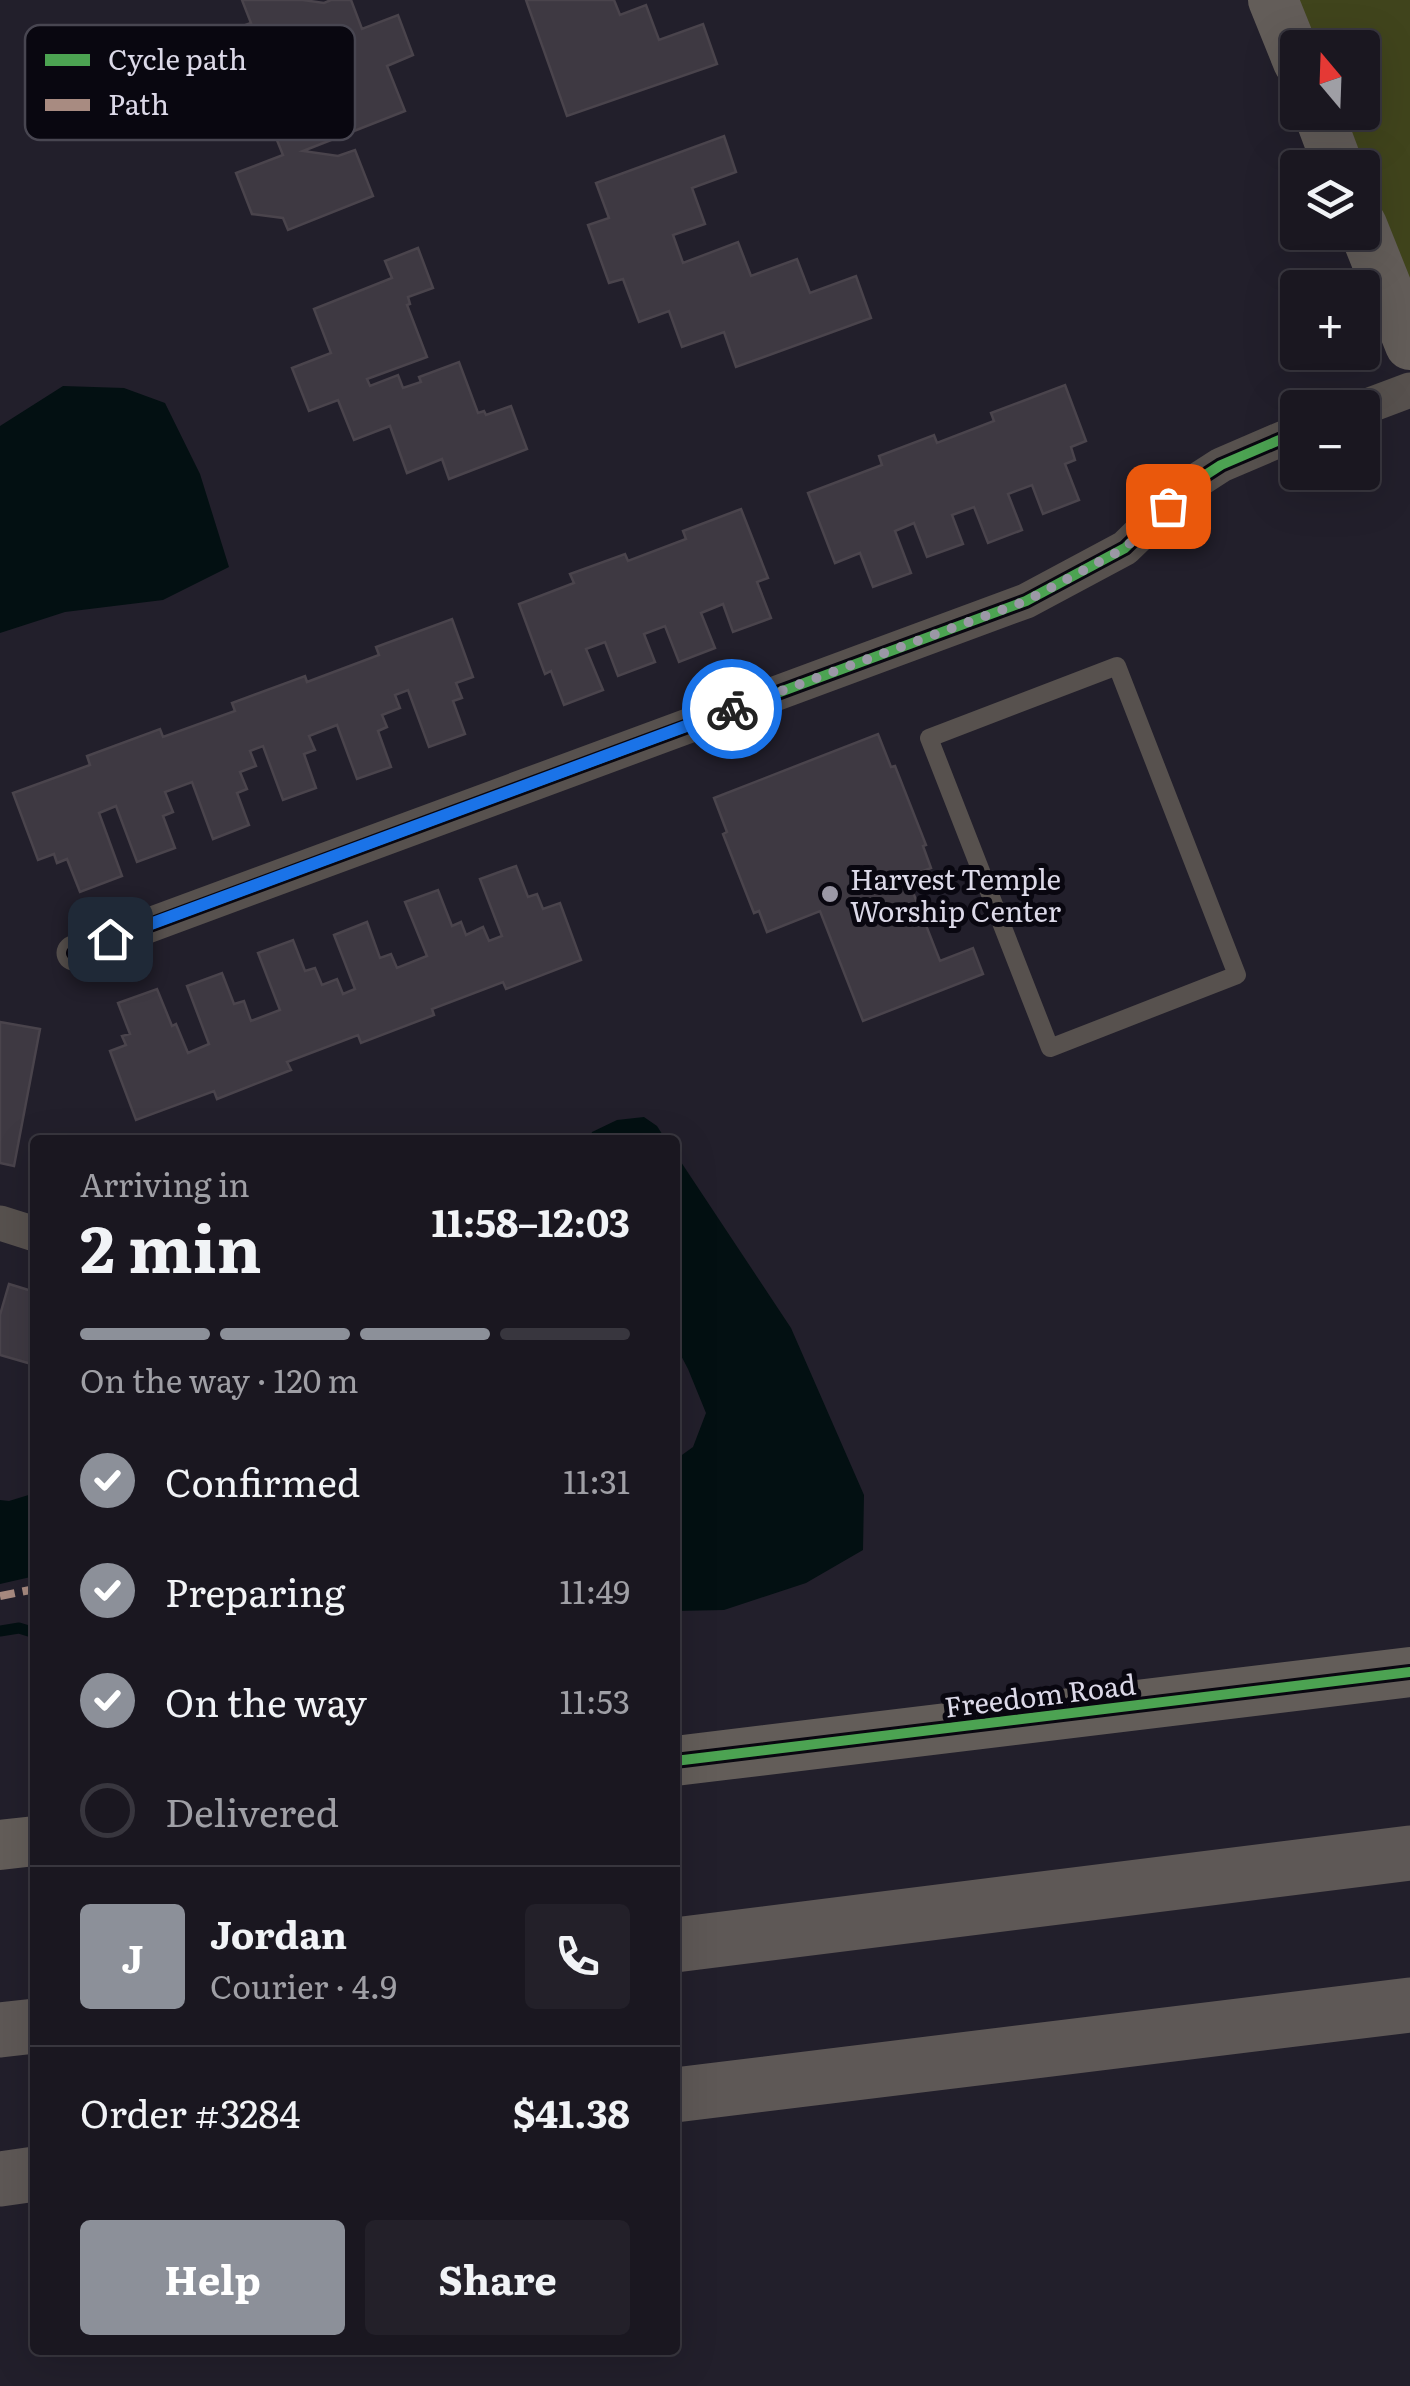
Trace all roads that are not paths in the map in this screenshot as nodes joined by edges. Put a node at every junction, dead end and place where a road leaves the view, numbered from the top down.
1 (1273, 0) edge
2 (1285, 30) edge
3 (1372, 250) edge
4 (1410, 345) edge
5 (1410, 390) edge
6 (1380, 401) edge
7 (1280, 440) edge
8 (1186, 843) joint
9 (74, 953) dead end
10 (0, 1223) edge
11 (30, 1232) edge
12 (1410, 1672) edge
13 (680, 1760) edge
14 (30, 1841) edge
15 (0, 1845) edge
16 (1410, 1853) edge
17 (680, 1944) edge
18 (1410, 2005) edge
19 (30, 2027) edge
20 (0, 2030) edge
21 (680, 2095) edge
22 (30, 2175) edge
23 (0, 2178) edge

1 - 2 street
3 - 4 street
5 - 6 street
7 - 9 street
8 - 8 lane
10 - 11 street
12 - 13 street, Freedom Road
14 - 15 street
16 - 17 highway
18 - 21 highway
19 - 20 highway
22 - 23 highway

